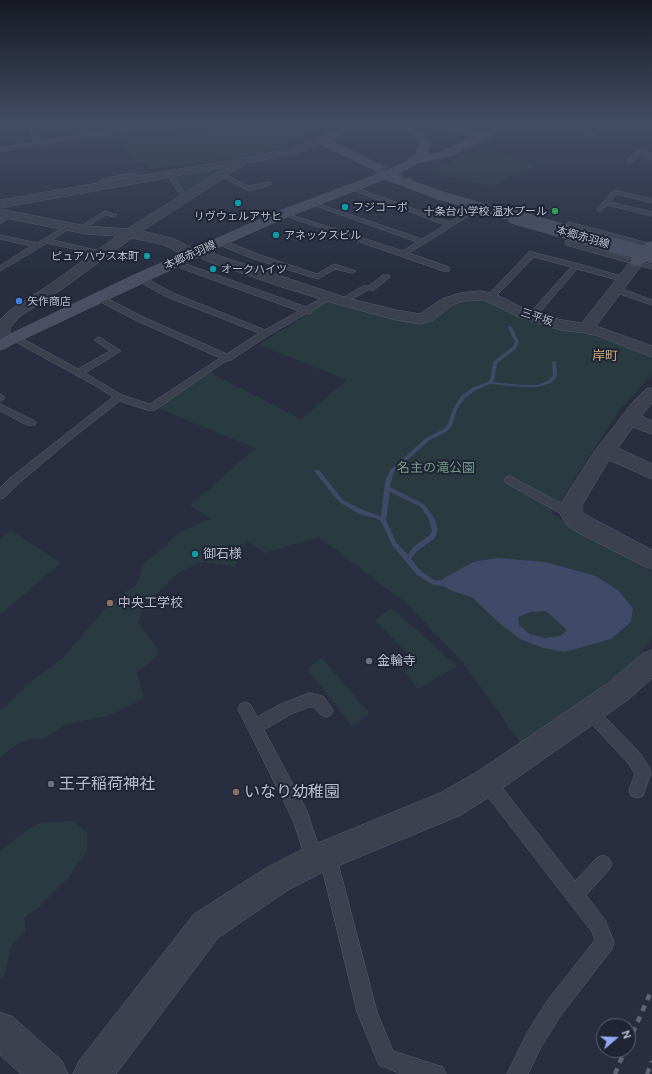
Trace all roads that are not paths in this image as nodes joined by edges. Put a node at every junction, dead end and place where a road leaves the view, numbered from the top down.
1 (174, 172) edge
2 (227, 172) edge
3 (379, 172) edge
4 (384, 172) edge
5 (169, 173) junction
6 (223, 175) junction
7 (269, 184) dead end
8 (352, 188) junction
9 (185, 198) junction
10 (652, 201) edge
11 (311, 203) junction
12 (606, 203) junction
13 (0, 204) edge
14 (599, 210) dead end
15 (283, 214) junction
16 (652, 214) edge
17 (114, 215) dead end
18 (465, 216) dead end
19 (3, 217) edge
20 (514, 218) junction
21 (569, 224) dead end
22 (451, 225) junction
23 (74, 228) junction
24 (129, 234) junction
25 (0, 237) edge
26 (588, 238) junction
27 (223, 240) junction
28 (47, 241) junction
29 (424, 242) junction
30 (569, 243) dead end
31 (39, 246) junction
32 (196, 252) junction
33 (648, 252) edge
34 (102, 254) junction
35 (403, 254) junction
36 (184, 266) dead end
37 (576, 266) junction
38 (652, 267) edge
39 (0, 269) edge
40 (446, 269) dead end
41 (352, 271) dead end
42 (386, 277) dead end
43 (139, 278) junction
44 (621, 285) junction
45 (98, 297) junction
46 (490, 297) junction
47 (336, 299) junction
48 (652, 303) edge
49 (308, 311) junction
50 (7, 312) edge
51 (532, 316) junction
52 (586, 328) junction
53 (266, 333) junction
54 (15, 338) junction
55 (98, 340) dead end
56 (0, 345) edge
57 (652, 352) edge
58 (228, 358) junction
59 (78, 373) junction
60 (652, 393) edge
61 (119, 397) junction
62 (0, 407) edge
63 (631, 418) junction
64 (31, 423) dead end
65 (652, 428) edge
66 (606, 451) junction
67 (652, 472) edge
68 (510, 480) dead end
69 (0, 495) edge
70 (571, 514) junction
71 (652, 560) edge
72 (652, 661) edge
73 (245, 709) dead end
74 (326, 710) dead end
75 (590, 712) junction
76 (254, 727) junction
77 (487, 782) junction
78 (637, 790) dead end
79 (320, 858) junction
80 (603, 864) dead end
81 (574, 894) junction
82 (0, 1030) edge
83 (49, 1074) edge
84 (92, 1074) edge
85 (436, 1074) edge
86 (517, 1074) edge

1 - 5 street
2 - 6 street
3 - 8 main road, 本郷赤羽線
4 - 20 main road, 本郷赤羽線
5 - 9 lane
5 - 13 street
6 - 7 lane
6 - 9 street
8 - 11 main road, 本郷赤羽線
8 - 22 lane
9 - 24 street
10 - 12 lane
11 - 15 main road, 本郷赤羽線
11 - 29 lane
12 - 14 lane
12 - 16 lane
15 - 27 main road, 本郷赤羽線
15 - 35 lane
17 - 23 lane
18 - 22 lane
19 - 23 street
20 - 26 main road, 本郷赤羽線
20 - 33 main road, 本郷赤羽線, bridge
21 - 26 lane
22 - 29 lane
23 - 24 street
23 - 28 lane
24 - 32 street
24 - 34 street
25 - 31 lane
26 - 30 lane
26 - 33 main road, 本郷赤羽線
27 - 32 main road, 本郷赤羽線
27 - 41 lane
28 - 31 lane
28 - 34 lane
29 - 35 lane
31 - 39 lane
32 - 43 main road, 本郷赤羽線
32 - 47 street
33 - 38 lane
33 - 44 street
34 - 50 street
35 - 40 lane
36 - 49 lane
37 - 44 lane
37 - 46 lane
37 - 51 lane
42 - 47 lane
43 - 45 main road, 本郷赤羽線
43 - 53 lane
44 - 48 lane
44 - 52 street
45 - 54 main road, 本郷赤羽線
45 - 58 lane
46 - 47 street
46 - 51 street, 三平坂
47 - 49 lane
49 - 53 lane
50 - 56 street
51 - 52 street, 三平坂
52 - 57 street, 三平坂
53 - 58 lane
54 - 56 main road, 本郷赤羽線
54 - 59 lane
55 - 59 lane
58 - 61 lane
59 - 61 lane
60 - 63 street
61 - 69 lane
62 - 64 lane
63 - 65 street
63 - 66 street
66 - 67 street
66 - 70 street
68 - 70 lane
70 - 71 street
72 - 75 street
73 - 76 lane
74 - 76 lane
75 - 77 street
75 - 78 lane
76 - 79 lane
77 - 79 street
77 - 81 lane
79 - 84 street
79 - 85 lane
80 - 81 lane
81 - 86 lane
82 - 83 street

